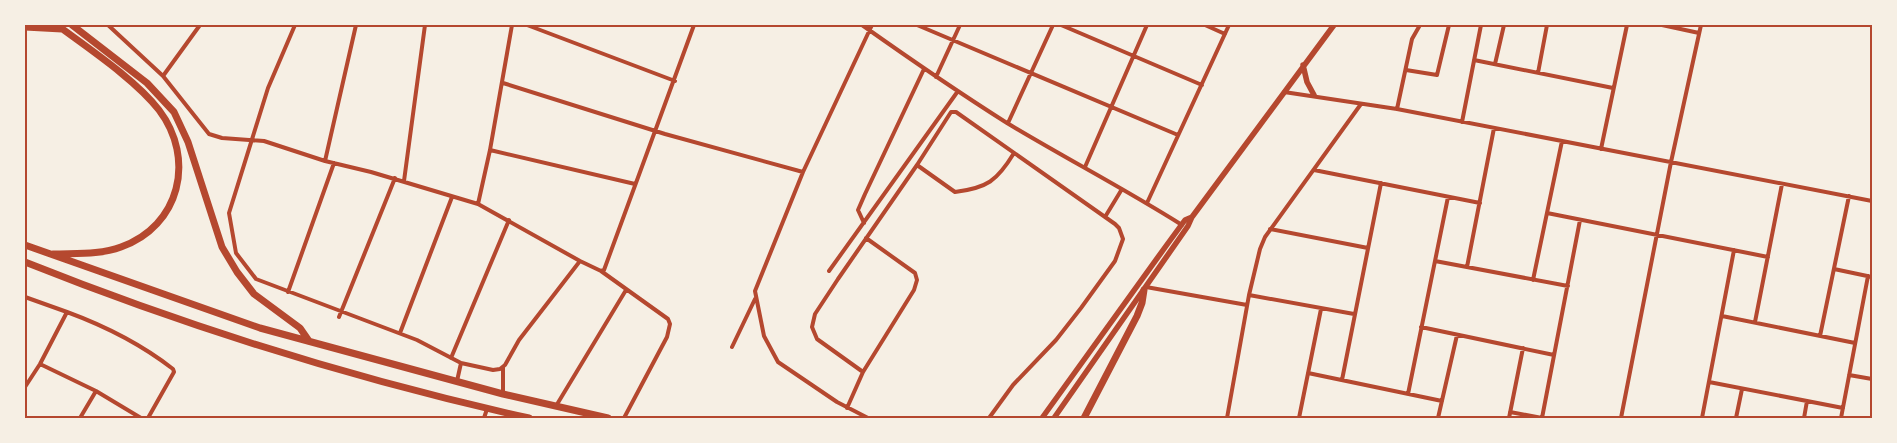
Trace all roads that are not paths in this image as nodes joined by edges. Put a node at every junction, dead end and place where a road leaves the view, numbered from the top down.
1 (73, 25) edge
2 (108, 25) edge
3 (200, 25) edge
4 (295, 25) edge
5 (356, 25) edge
6 (425, 25) edge
7 (512, 25) edge
8 (527, 25) edge
9 (694, 25) edge
10 (862, 25) edge
11 (872, 25) edge
12 (918, 25) edge
13 (960, 25) edge
14 (1053, 25) edge
15 (1061, 25) edge
16 (1147, 25) edge
17 (1205, 25) edge
18 (1229, 25) edge
19 (1334, 25) edge
20 (1420, 25) edge
21 (1449, 25) edge
22 (1481, 25) edge
23 (1504, 25) edge
24 (1547, 25) edge
25 (1627, 25) edge
26 (1662, 25) edge
27 (1701, 25) edge
28 (25, 26) edge
29 (60, 27) edge
30 (870, 31) junction
31 (1700, 33) junction
32 (1225, 34) junction
33 (954, 40) junction
34 (1134, 55) junction
35 (1474, 60) junction
36 (1495, 64) junction
37 (1303, 65) junction
38 (924, 69) junction
39 (1406, 70) junction
40 (1538, 73) junction
41 (1031, 74) junction
42 (163, 76) junction
43 (936, 77) junction
44 (675, 80) junction
45 (503, 83) junction
46 (1202, 85) junction
47 (1614, 88) junction
48 (958, 91) junction
49 (1284, 92) junction
50 (1314, 95) junction
51 (1361, 104) junction
52 (1112, 107) junction
53 (1397, 109) junction
54 (1462, 122) junction
55 (1008, 123) junction
56 (1494, 128) junction
57 (654, 131) junction
58 (1178, 135) junction
59 (251, 139) junction
60 (1562, 141) junction
61 (1601, 149) junction
62 (490, 150) junction
63 (1014, 153) junction
64 (325, 161) junction
65 (1672, 162) junction
66 (334, 163) junction
67 (917, 165) junction
68 (1085, 167) junction
69 (1314, 170) junction
70 (804, 172) junction
71 (395, 178) junction
72 (404, 181) junction
73 (1381, 183) junction
74 (635, 184) junction
75 (1782, 184) junction
76 (1122, 189) junction
77 (452, 196) junction
78 (1849, 196) junction
79 (1448, 197) junction
80 (1872, 201) edge
81 (1147, 203) junction
82 (1480, 203) junction
83 (478, 204) junction
84 (1546, 213) junction
85 (1105, 217) junction
86 (1192, 217) junction
87 (509, 220) junction
88 (1580, 220) junction
89 (864, 223) junction
90 (1182, 225) junction
91 (1270, 229) junction
92 (1658, 235) junction
93 (866, 238) junction
94 (25, 245) edge
95 (1368, 248) junction
96 (1734, 250) junction
97 (50, 254) junction
98 (1768, 257) junction
99 (580, 261) junction
100 (1435, 261) junction
101 (25, 262) edge
102 (1467, 267) junction
103 (1834, 269) junction
104 (601, 271) junction
105 (829, 271) dead end
106 (1870, 276) edge
107 (1533, 280) junction
108 (1568, 286) junction
109 (1145, 288) junction
110 (626, 290) junction
111 (288, 292) junction
112 (1249, 295) junction
113 (25, 298) edge
114 (756, 299) junction
115 (1247, 305) junction
116 (1322, 309) junction
117 (67, 312) junction
118 (342, 312) junction
119 (1354, 314) junction
120 (1722, 316) junction
121 (339, 317) dead end
122 (1755, 322) junction
123 (1421, 327) junction
124 (400, 333) junction
125 (1457, 335) junction
126 (1820, 336) junction
127 (309, 341) junction
128 (1855, 343) junction
129 (732, 347) dead end
130 (1523, 348) junction
131 (1554, 355) junction
132 (452, 358) junction
133 (461, 363) junction
134 (40, 364) junction
135 (503, 367) junction
136 (863, 372) junction
137 (1308, 373) junction
138 (1849, 375) junction
139 (1872, 379) edge
140 (1342, 380) junction
141 (457, 381) junction
142 (1709, 382) junction
143 (25, 388) edge
144 (1742, 389) junction
145 (96, 391) junction
146 (503, 394) junction
147 (1408, 394) junction
148 (1442, 401) junction
149 (1807, 401) junction
150 (556, 406) junction
151 (487, 408) junction
152 (847, 408) junction
153 (1843, 408) junction
154 (1510, 412) junction
155 (80, 418) edge
156 (140, 418) edge
157 (148, 418) edge
158 (484, 418) edge
159 (529, 418) edge
160 (608, 418) edge
161 (624, 418) edge
162 (868, 418) edge
163 (989, 418) edge
164 (1042, 418) edge
165 (1054, 418) edge
166 (1084, 418) edge
167 (1227, 418) edge
168 (1299, 418) edge
169 (1438, 418) edge
170 (1509, 418) edge
171 (1542, 418) edge
172 (1621, 418) edge
173 (1702, 418) edge
174 (1736, 418) edge
175 (1804, 418) edge
176 (1841, 418) edge

1 - 127 highway
2 - 42 street
3 - 42 street
4 - 59 street
5 - 64 street
6 - 72 street
7 - 45 street
8 - 44 street
9 - 44 street
10 - 30 street
11 - 30 street
12 - 33 street
13 - 33 street
14 - 41 street
15 - 34 street
16 - 34 street
17 - 32 street
18 - 32 street
19 - 37 main road
20 - 39 street
21 - 39 street
22 - 35 street
23 - 36 street
24 - 40 street
25 - 47 street
26 - 31 street
27 - 31 street
28 - 29 highway
29 - 97 highway
30 - 38 street
30 - 70 street
31 - 65 street
32 - 46 street
33 - 41 street
33 - 43 street
34 - 46 street
34 - 52 street
35 - 36 street
35 - 54 street
36 - 40 street
37 - 49 main road
37 - 50 main road
38 - 43 street
38 - 89 street
39 - 53 street
40 - 47 street
41 - 52 street
41 - 55 street
42 - 59 street
43 - 48 street
44 - 57 street
45 - 57 street
45 - 62 street
46 - 58 street
47 - 61 street
48 - 55 street
48 - 89 street
49 - 50 street
49 - 86 main road
50 - 51 street
51 - 53 street
51 - 69 street
52 - 58 street
52 - 68 street
53 - 54 street
54 - 56 street
55 - 68 street
56 - 60 street
56 - 82 street
57 - 70 street
57 - 74 street
58 - 81 street
59 - 64 street
59 - 111 street
60 - 61 street
60 - 84 street
61 - 65 street
62 - 74 street
62 - 83 street
63 - 67 street
63 - 67 street
63 - 85 street
64 - 66 street
65 - 75 street
65 - 92 street
66 - 71 street
66 - 111 street
67 - 93 street
68 - 76 street
69 - 73 street
69 - 91 street
70 - 114 street
71 - 72 street
71 - 118 street
72 - 77 street
73 - 79 street
73 - 95 street
74 - 104 street
75 - 78 street
75 - 98 street
76 - 81 street
76 - 85 street
77 - 83 street
77 - 124 street
78 - 80 street
78 - 103 street
79 - 82 street
79 - 100 street
81 - 90 street
82 - 102 street
83 - 87 street
84 - 88 street
84 - 107 street
85 - 163 street
86 - 90 main road
86 - 109 main road
87 - 99 street
87 - 132 street
88 - 92 street
88 - 108 street
89 - 105 street
90 - 164 main road
91 - 95 street
91 - 112 street
92 - 96 street
92 - 172 street
93 - 136 street
93 - 136 street
94 - 97 highway
95 - 119 street
96 - 98 street
96 - 120 street
97 - 127 highway
98 - 122 street
99 - 104 street
99 - 135 street
100 - 102 street
100 - 123 street
101 - 151 highway
102 - 107 street
103 - 106 street
103 - 126 street
104 - 110 street
106 - 128 street
107 - 108 street
108 - 131 street
109 - 115 street
109 - 165 main road
109 - 166 highway
110 - 150 street
110 - 161 street
111 - 118 street
112 - 115 street
112 - 116 street
113 - 117 street
114 - 129 street
114 - 152 street
115 - 167 street
116 - 119 street
116 - 137 street
117 - 134 street
117 - 157 street
118 - 121 street
118 - 124 street
119 - 140 street
120 - 122 street
120 - 142 street
122 - 126 street
123 - 125 street
123 - 147 street
124 - 132 street
125 - 130 street
125 - 148 street
126 - 128 street
127 - 141 highway
128 - 138 street
130 - 131 street
130 - 154 street
131 - 171 street
132 - 133 street
133 - 135 street
133 - 141 street
134 - 143 street
134 - 145 street
135 - 146 street
136 - 152 street
137 - 140 street
137 - 168 street
138 - 139 street
138 - 153 street
140 - 147 street
141 - 146 highway
142 - 144 street
142 - 173 street
144 - 149 street
144 - 174 street
145 - 155 street
145 - 156 street
146 - 150 highway
147 - 148 street
148 - 169 street
149 - 153 street
149 - 175 street
150 - 160 highway
151 - 158 street
151 - 159 highway
152 - 162 street
153 - 176 street
154 - 170 street
154 - 171 street

